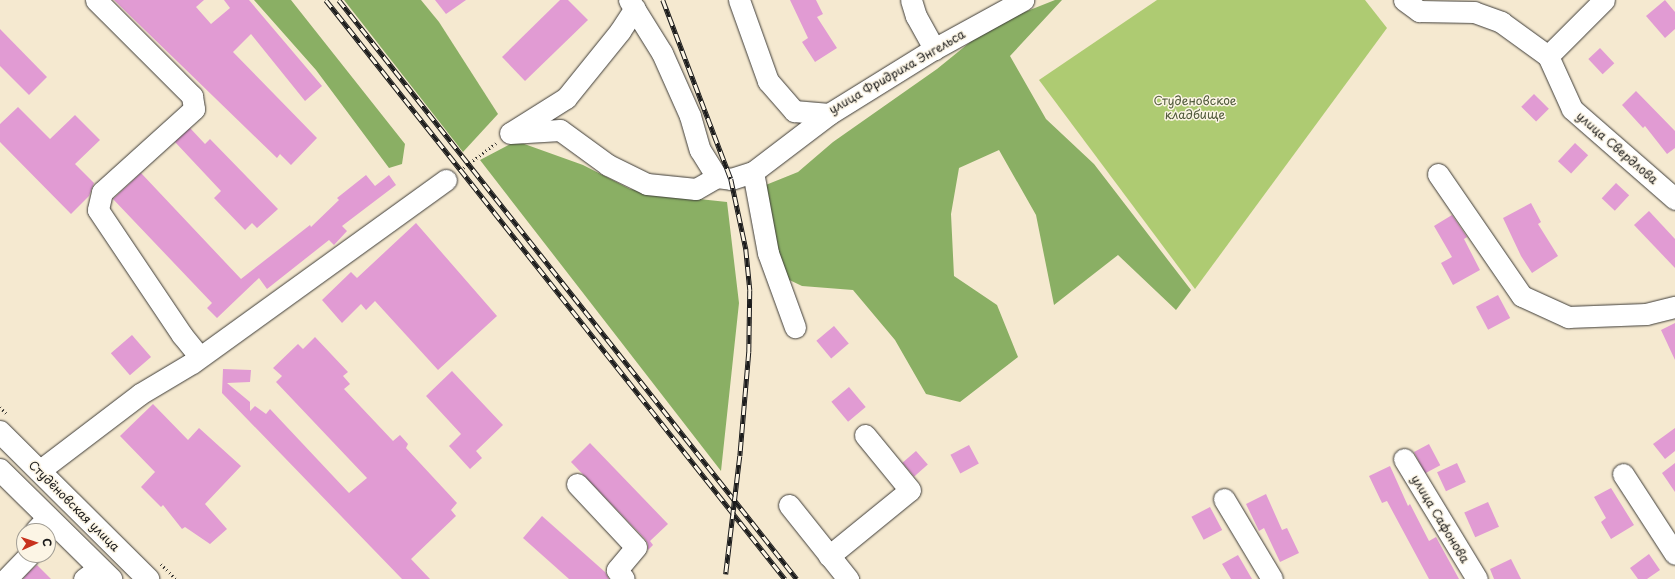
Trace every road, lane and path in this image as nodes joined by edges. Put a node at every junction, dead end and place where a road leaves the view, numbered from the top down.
1 (96, 0) edge
2 (739, 0) edge
3 (910, 0) edge
4 (1023, 0) edge
5 (1404, 0) edge
6 (1604, 0) edge
7 (632, 4) edge
8 (934, 49) junction
9 (1548, 56) junction
10 (829, 114) junction
11 (510, 133) junction
12 (753, 172) junction
13 (1438, 174) dead end
14 (717, 177) junction
15 (446, 180) joint
16 (1675, 199) edge
17 (1675, 307) edge
18 (795, 327) dead end
19 (200, 358) junction
20 (0, 432) edge
21 (865, 435) dead end
22 (1404, 459) dead end
23 (0, 470) edge
24 (39, 471) junction
25 (1623, 474) dead end
26 (577, 484) dead end
27 (1224, 499) dead end
28 (789, 505) dead end
29 (41, 523) edge
30 (56, 537) edge
31 (1675, 554) edge
32 (829, 556) junction
33 (21, 563) edge
34 (98, 575) edge
35 (6, 579) edge
36 (148, 579) edge
37 (624, 579) edge
38 (848, 579) edge
39 (1272, 579) edge
40 (1477, 579) edge

1 - 19 street
2 - 10 street, улица Фридриха Энгельса
3 - 8 street
4 - 8 street, улица Фридриха Энгельса
5 - 9 street
6 - 9 street
7 - 11 street
7 - 14 street
8 - 10 street, улица Фридриха Энгельса
9 - 16 street, улица Свердлова
10 - 12 street
11 - 14 street
11 - 15 path
12 - 14 street
12 - 18 street
13 - 17 street
15 - 19 street
19 - 24 street
20 - 24 main road, Студёновская улица
21 - 32 street
22 - 40 street, улица Сафонова
23 - 29 main road
24 - 36 main road, Студёновская улица
25 - 31 street
26 - 37 street
27 - 39 street
28 - 32 street
30 - 34 main road
32 - 38 street
33 - 35 street

